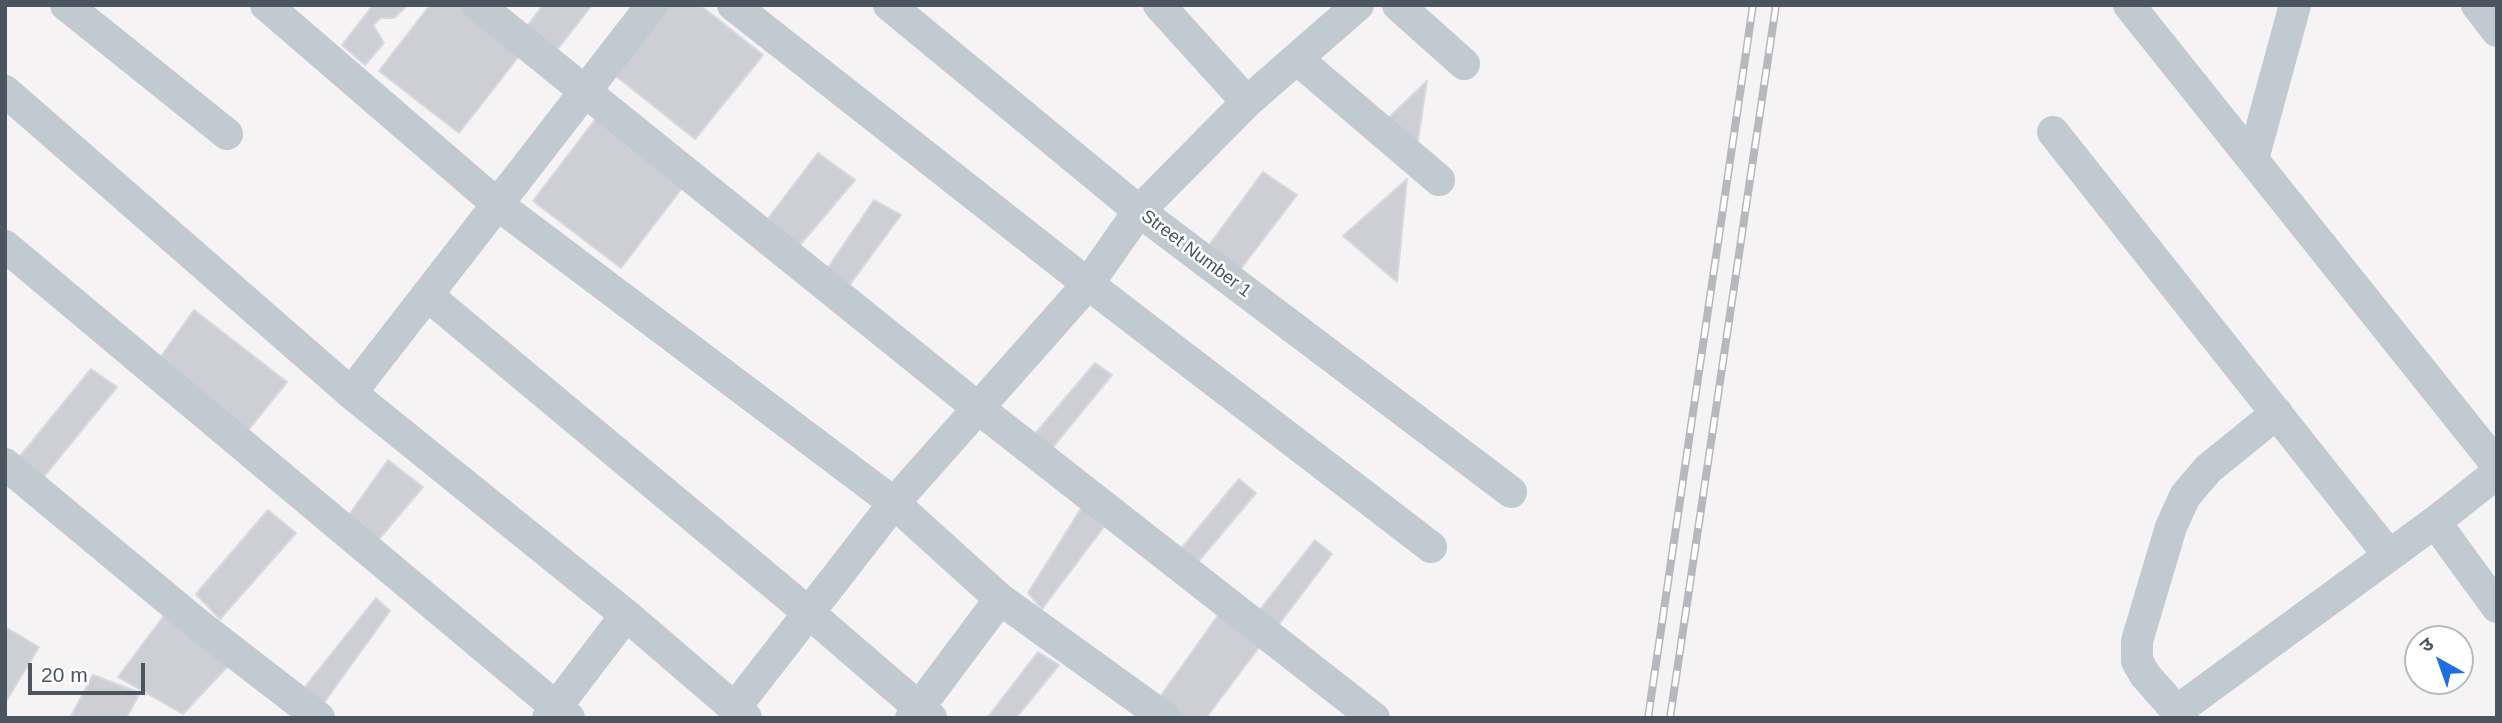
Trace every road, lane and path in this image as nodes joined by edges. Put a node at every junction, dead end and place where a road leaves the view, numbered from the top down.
1 (66, 5) edge
2 (266, 5) edge
3 (478, 5) edge
4 (652, 5) edge
5 (733, 5) edge
6 (889, 5) edge
7 (1159, 5) edge
8 (1358, 5) edge
9 (1398, 5) edge
10 (2129, 5) edge
11 (2295, 5) edge
12 (2477, 5) edge
13 (2497, 31) edge
14 (1297, 59) junction
15 (1464, 64) dead end
16 (5, 91) edge
17 (585, 91) junction
18 (1247, 102) junction
19 (2053, 132) dead end
20 (227, 134) dead end
21 (2253, 159) junction
22 (1439, 180) dead end
23 (497, 204) junction
24 (1139, 211) junction
25 (5, 246) edge
26 (1088, 284) junction
27 (427, 295) junction
28 (351, 393) junction
29 (978, 408) junction
30 (2277, 413) junction
31 (5, 464) edge
32 (2497, 465) edge
33 (2497, 473) edge
34 (1511, 492) dead end
35 (894, 503) junction
36 (2435, 522) junction
37 (1431, 547) dead end
38 (2388, 554) junction
39 (1000, 599) junction
40 (2497, 607) edge
41 (809, 613) junction
42 (626, 615) junction
43 (740, 713) edge
44 (558, 714) edge
45 (920, 715) edge
46 (2180, 715) edge
47 (319, 718) edge
48 (1165, 718) edge
49 (1374, 718) edge

1 - 20 street
2 - 23 street
3 - 17 street
4 - 17 street
5 - 26 street
6 - 24 street, Street Number 1
7 - 18 street
8 - 14 street
9 - 15 street
10 - 21 street
11 - 21 street
12 - 13 street
14 - 18 street
14 - 22 street
16 - 28 street
17 - 23 street
17 - 29 street
18 - 24 street
19 - 30 street
21 - 32 street
23 - 27 street
23 - 35 street
24 - 26 street
24 - 34 street, Street Number 1
25 - 44 street
26 - 29 street
26 - 37 street
27 - 28 street
27 - 41 street
28 - 42 street
29 - 35 street
29 - 49 street
30 - 38 street
30 - 46 street
31 - 47 street
33 - 36 street
35 - 39 street
35 - 41 street
36 - 38 street
36 - 40 street
38 - 46 street
39 - 45 street
39 - 48 street
41 - 43 street
41 - 45 street
42 - 43 street
42 - 44 street

